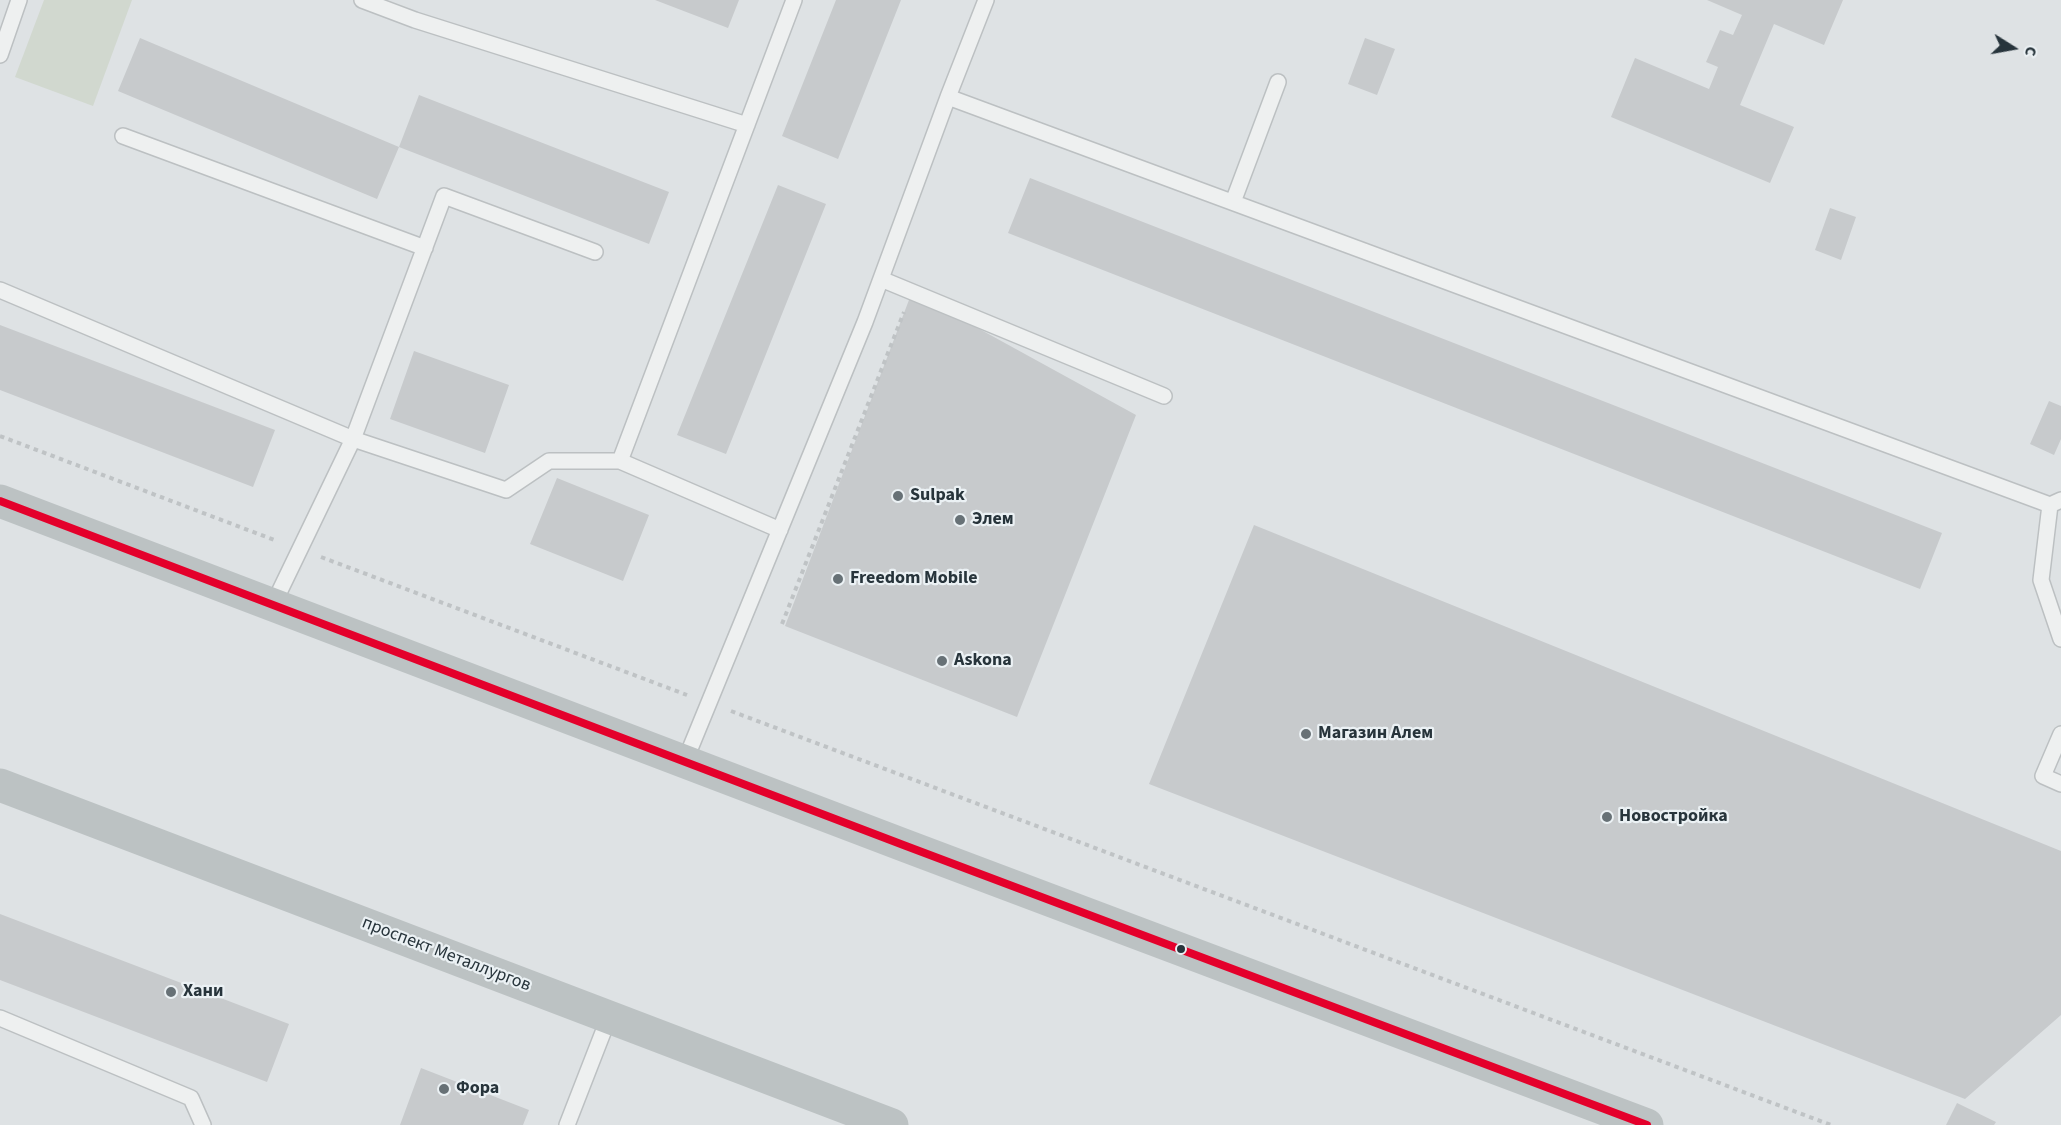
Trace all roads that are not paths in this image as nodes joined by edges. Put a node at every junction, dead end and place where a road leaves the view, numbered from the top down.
1 (19, 0) edge
2 (362, 0) edge
3 (794, 0) edge
4 (986, 0) edge
5 (0, 54) edge
6 (1278, 82) dead end
7 (948, 97) junction
8 (747, 125) junction
9 (123, 136) dead end
10 (1233, 202) junction
11 (425, 248) junction
12 (595, 252) dead end
13 (881, 279) junction
14 (0, 290) edge
15 (1164, 396) dead end
16 (353, 439) junction
17 (620, 461) junction
18 (0, 501) edge
19 (2056, 503) edge
20 (780, 530) junction
21 (273, 605) junction
22 (2061, 639) edge
23 (2061, 734) edge
24 (685, 761) junction
25 (2061, 784) edge
26 (0, 785) edge
27 (609, 1017) junction
28 (0, 1018) edge
29 (203, 1125) edge
30 (567, 1125) edge
31 (892, 1125) edge
32 (1647, 1125) edge

1 - 5 lane
2 - 8 lane
3 - 8 lane
4 - 7 lane
6 - 10 lane
7 - 10 lane
7 - 13 lane
8 - 17 lane
9 - 11 lane
10 - 19 lane
11 - 12 lane
11 - 16 lane
13 - 15 lane
13 - 20 lane
14 - 16 lane
16 - 17 lane
16 - 21 lane
17 - 20 lane
18 - 21 main road
19 - 22 lane
20 - 24 lane
21 - 24 main road
23 - 25 lane
24 - 32 main road
26 - 27 main road, проспект Металлургов
27 - 30 lane
27 - 31 main road, проспект Металлургов
28 - 29 lane

